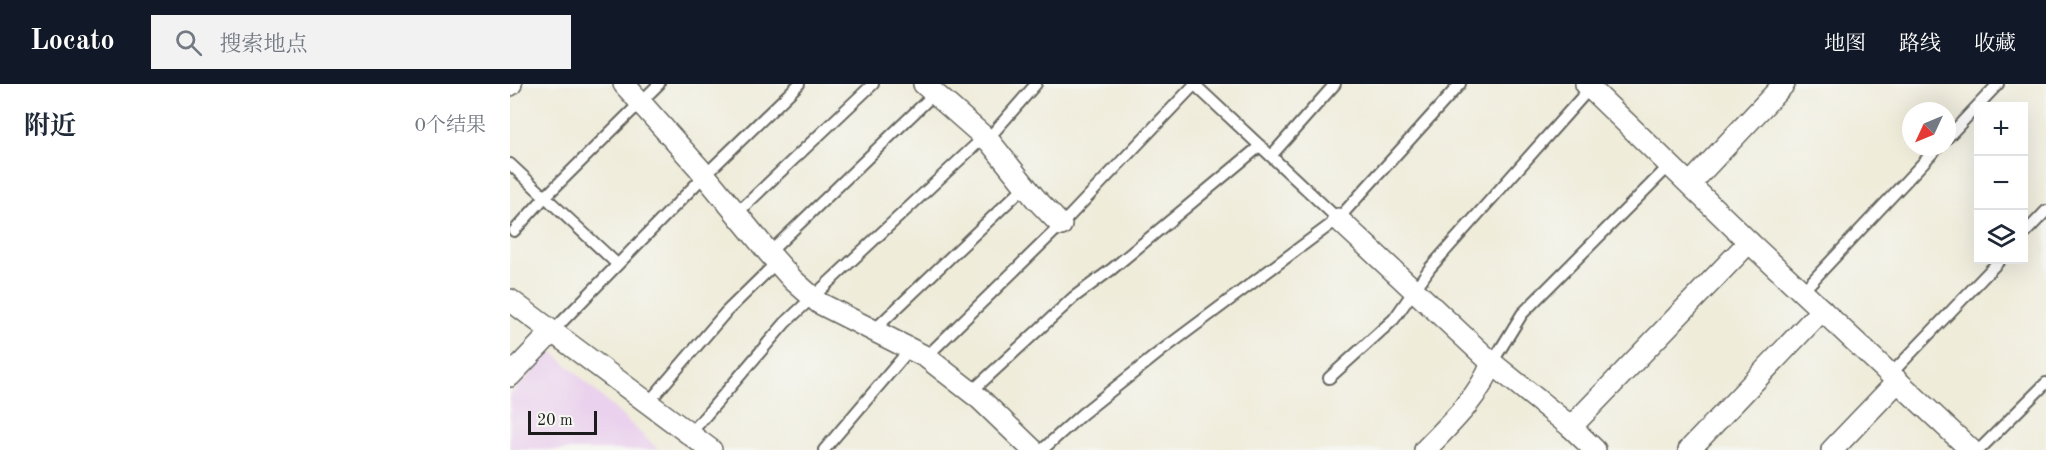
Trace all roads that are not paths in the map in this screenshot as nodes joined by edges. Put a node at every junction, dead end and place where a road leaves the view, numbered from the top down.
1 (624, 84) edge
2 (659, 84) edge
3 (800, 84) edge
4 (873, 84) edge
5 (1036, 84) edge
6 (1195, 84) edge
7 (1335, 84) edge
8 (1460, 84) edge
9 (1784, 84) edge
10 (1998, 84) edge
11 (930, 89) edge
12 (1594, 89) edge
13 (640, 103) junction
14 (1956, 128) edge
15 (986, 139) junction
16 (1260, 146) junction
17 (1271, 156) junction
18 (1930, 156) edge
19 (510, 164) edge
20 (1670, 165) junction
21 (705, 175) junction
22 (1690, 184) junction
23 (1025, 186) junction
24 (545, 197) junction
25 (2046, 211) edge
26 (736, 214) junction
27 (1338, 219) junction
28 (1061, 225) junction
29 (2028, 230) edge
30 (514, 231) dead end
31 (1749, 242) junction
32 (773, 258) junction
33 (617, 264) junction
34 (1996, 264) edge
35 (1413, 291) junction
36 (1802, 292) junction
37 (813, 297) junction
38 (510, 300) edge
39 (1822, 310) junction
40 (874, 330) junction
41 (552, 332) junction
42 (918, 353) junction
43 (1492, 363) junction
44 (510, 376) edge
45 (1329, 378) dead end
46 (1894, 378) junction
47 (2046, 383) edge
48 (971, 392) junction
49 (648, 403) junction
50 (1571, 427) junction
51 (690, 434) junction
52 (711, 450) edge
53 (824, 450) edge
54 (1033, 450) edge
55 (1042, 450) edge
56 (1425, 450) edge
57 (1595, 450) edge
58 (1689, 450) edge
59 (1832, 450) edge
60 (1971, 450) edge
61 (1979, 450) edge

1 - 13 street
2 - 13 lane
3 - 21 lane
4 - 26 lane
5 - 15 lane
6 - 16 lane
6 - 28 lane
7 - 17 lane
8 - 27 lane
9 - 22 street
10 - 14 lane
11 - 15 street
11 - 32 lane
12 - 20 street
12 - 35 lane
13 - 21 street
13 - 24 lane
15 - 23 street
15 - 37 lane
16 - 17 lane
16 - 48 lane
17 - 27 lane
18 - 36 lane
19 - 24 lane
20 - 22 street
20 - 43 lane
21 - 26 street
21 - 33 lane
22 - 31 street
23 - 28 street
23 - 40 lane
24 - 30 lane
24 - 33 lane
25 - 29 lane
26 - 32 street
27 - 35 street
27 - 55 lane
28 - 42 lane
31 - 36 street
31 - 50 street
32 - 37 street
32 - 49 lane
33 - 41 lane
34 - 46 lane
35 - 43 street
35 - 45 lane
36 - 39 street
37 - 40 street
37 - 51 lane
38 - 41 street
39 - 46 street
39 - 58 street
40 - 42 street
41 - 44 street
41 - 49 street
42 - 48 street
42 - 53 lane
43 - 50 street
43 - 56 street
46 - 59 street
46 - 60 street
47 - 61 lane
48 - 54 street
49 - 51 street
50 - 57 street
51 - 52 street

